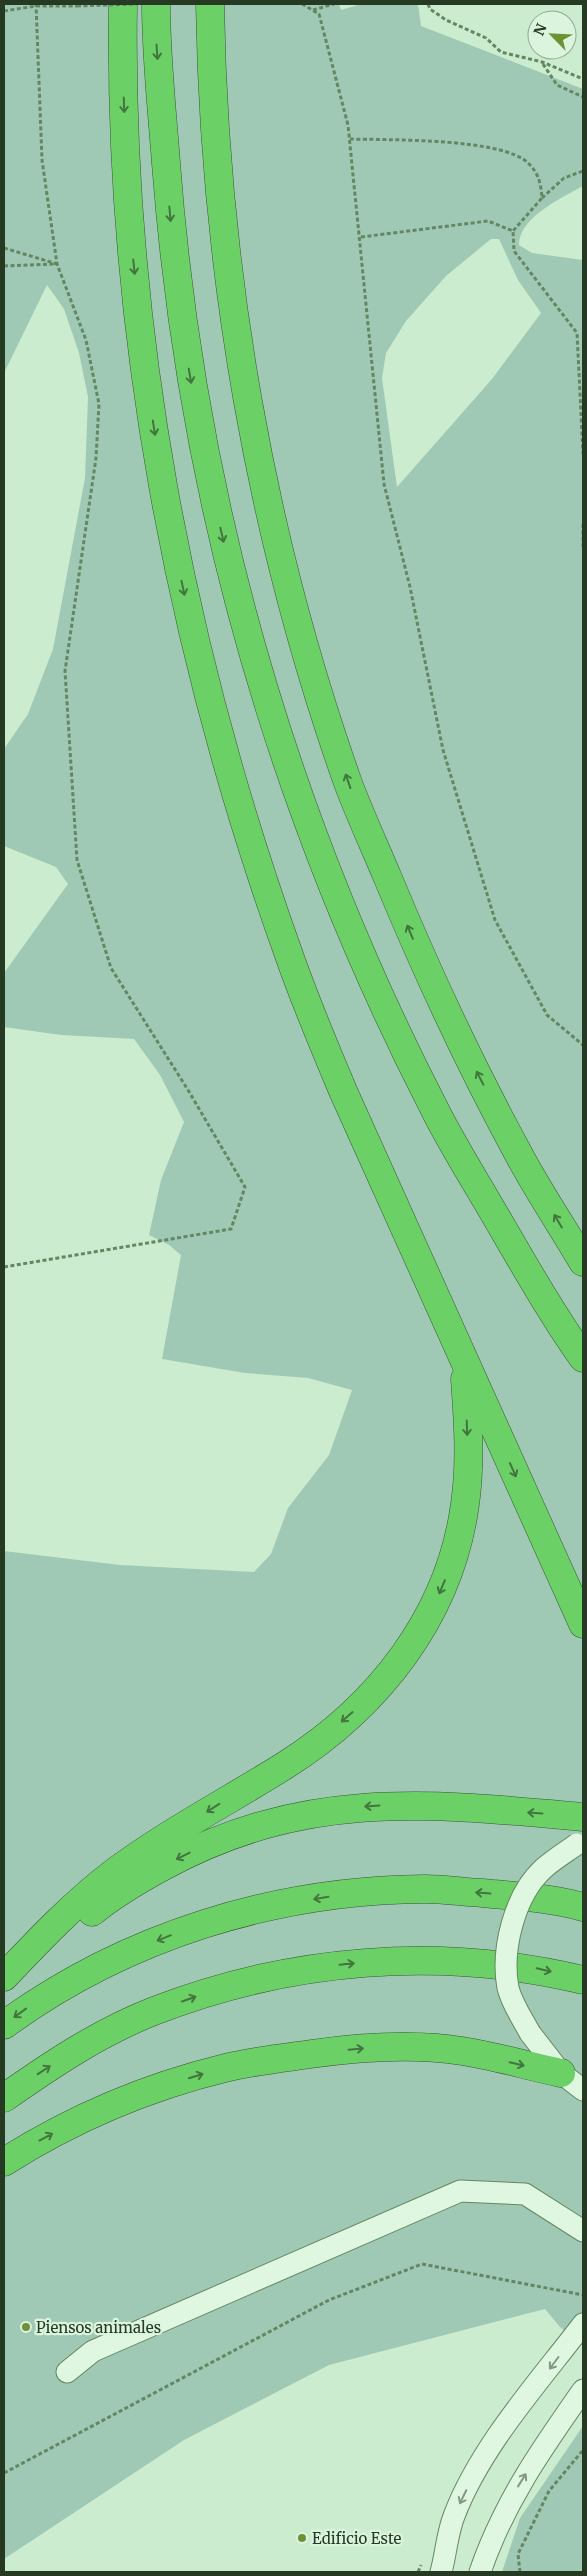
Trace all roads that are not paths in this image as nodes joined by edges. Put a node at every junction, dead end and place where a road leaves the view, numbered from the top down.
1 (122, 4) edge
2 (156, 4) edge
3 (210, 4) edge
4 (583, 1262) edge
5 (583, 1358) edge
6 (464, 1362) junction
7 (583, 1624) edge
8 (583, 1817) edge
9 (580, 1842) edge
10 (583, 1906) edge
11 (4, 1977) edge
12 (583, 1980) edge
13 (4, 1982) edge
14 (4, 2025) edge
15 (561, 2073) junction
16 (583, 2090) edge
17 (4, 2098) edge
18 (4, 2162) edge
19 (583, 2231) edge
20 (583, 2324) edge
21 (67, 2372) dead end
22 (583, 2390) edge
23 (442, 2572) edge
24 (480, 2572) edge

1 -> 6 highway
2 -> 5 highway
4 -> 3 highway
6 -> 7 highway
6 -> 11 highway
8 -> 13 highway
9 - 15 street, bridge
10 -> 14 highway
17 -> 12 highway
15 - 16 street
18 -> 15 highway
19 - 21 street
20 -> 23 street
24 -> 22 street

